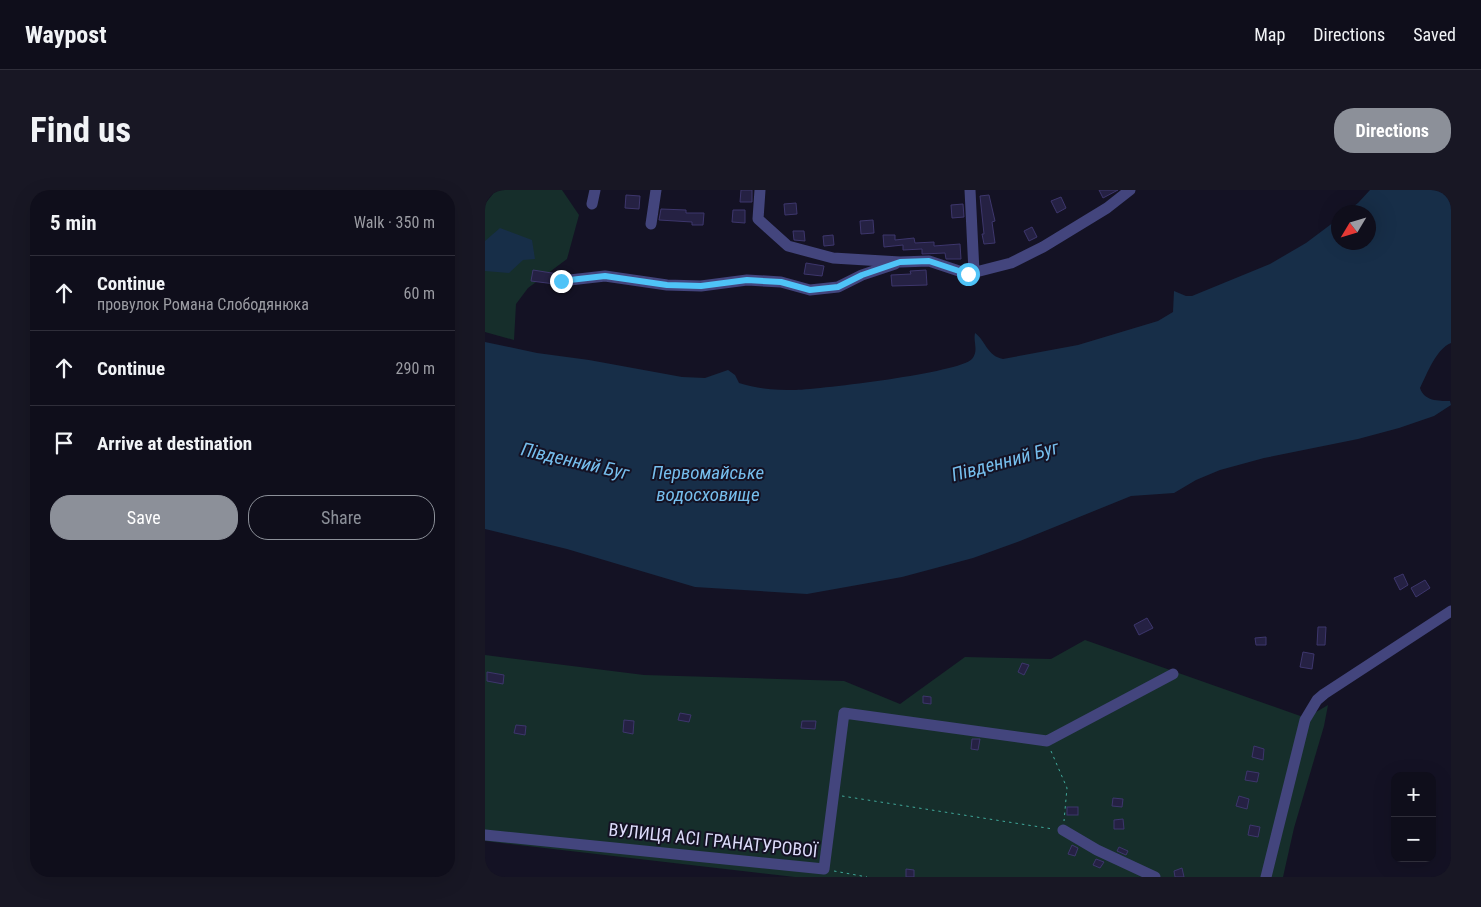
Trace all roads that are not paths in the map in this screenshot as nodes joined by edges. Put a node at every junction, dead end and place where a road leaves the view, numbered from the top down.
1 (595, 190) edge
2 (656, 190) edge
3 (760, 190) edge
4 (970, 190) edge
5 (1130, 190) edge
6 (592, 204) dead end
7 (651, 224) dead end
8 (900, 262) junction
9 (973, 272) junction
10 (561, 281) dead end
11 (1451, 611) edge
12 (1173, 674) dead end
13 (1063, 830) road end
14 (485, 835) edge
15 (1155, 877) edge
16 (1266, 877) edge

1 - 6 street
2 - 7 street
3 - 8 street
4 - 9 street
5 - 9 street
8 - 9 street
8 - 10 street
11 - 16 street
12 - 14 street, ВУЛИЦЯ АСІ ГРАНАТУРОВОЇ
13 - 15 street

